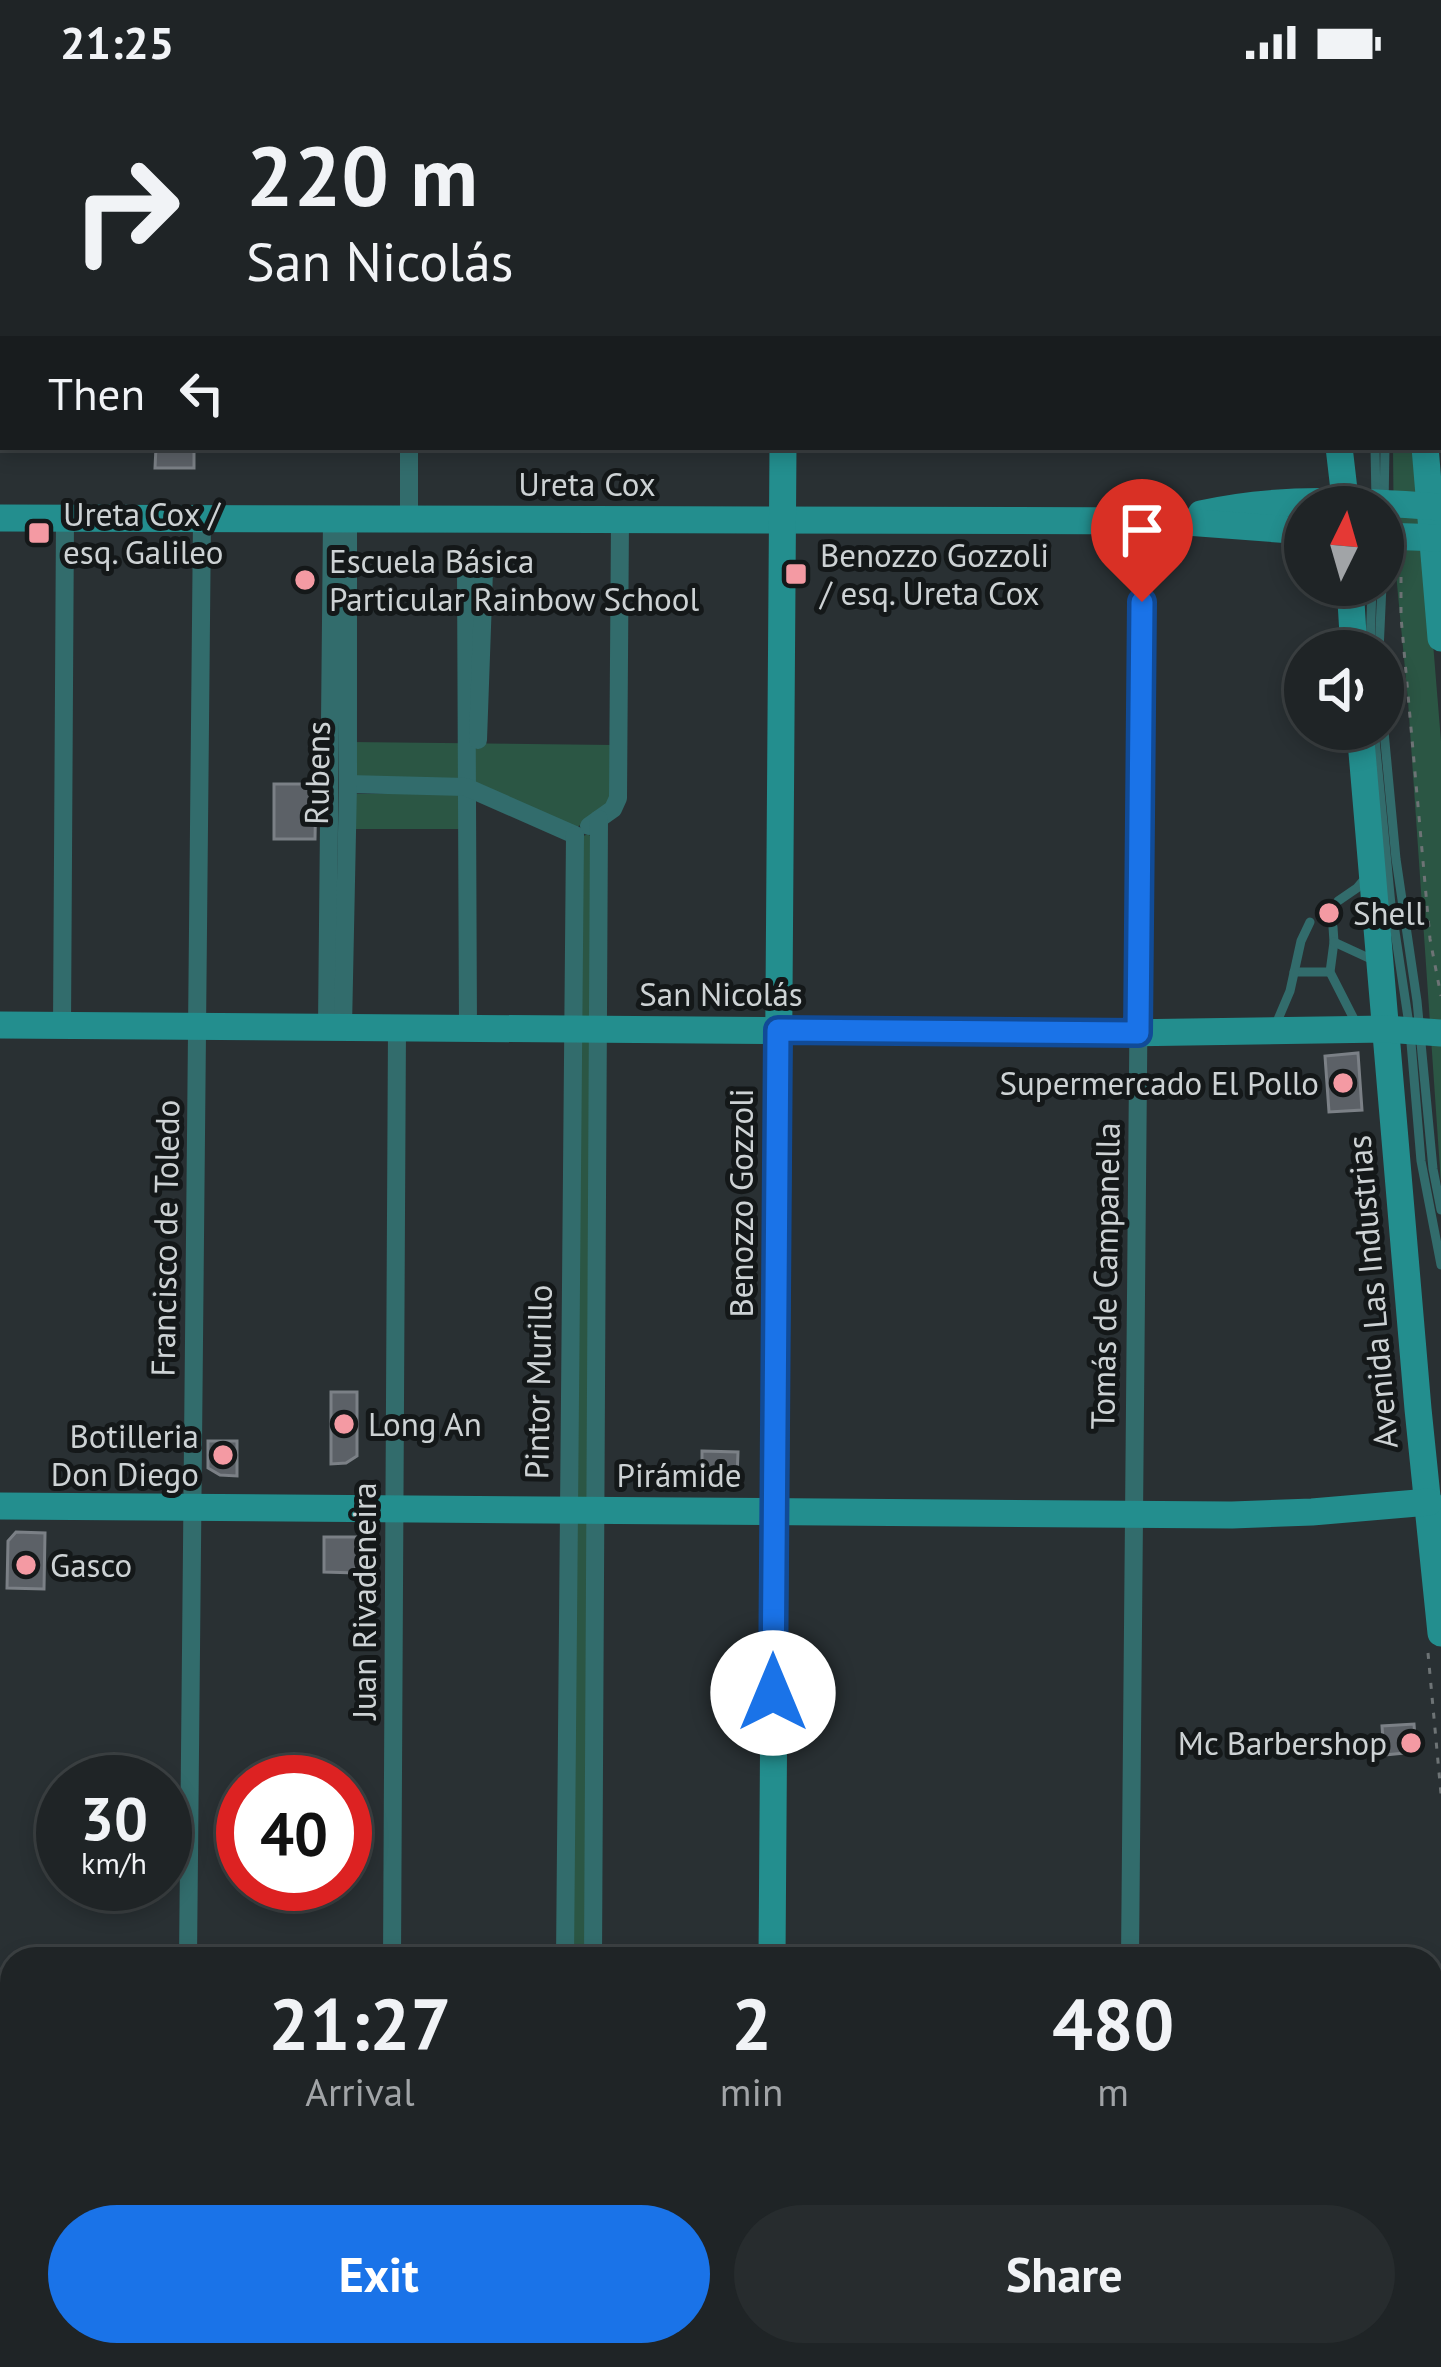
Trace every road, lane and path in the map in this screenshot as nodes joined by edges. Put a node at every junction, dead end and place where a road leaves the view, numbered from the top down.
1 (409, 450) edge
2 (783, 450) edge
3 (1339, 450) edge
4 (1376, 450) edge
5 (1385, 450) edge
6 (1426, 450) edge
7 (1344, 486) edge
8 (1378, 486) edge
9 (1381, 486) edge
10 (1284, 503) edge
11 (1404, 505) edge
12 (1436, 506) edge
13 (0, 518) edge
14 (65, 518) junction
15 (202, 518) junction
16 (340, 519) junction
17 (409, 519) junction
18 (620, 520) junction
19 (782, 520) junction
20 (1143, 521) junction
21 (1173, 521) junction
22 (1284, 529) edge
23 (1404, 537) edge
24 (1437, 538) edge
25 (475, 571) dead end
26 (1401, 606) edge
27 (1441, 638) edge
28 (1362, 750) edge
29 (1376, 750) edge
30 (1386, 750) edge
31 (348, 784) junction
32 (471, 788) junction
33 (598, 819) junction
34 (574, 835) junction
35 (1372, 871) junction
36 (1338, 901) dead end
37 (1310, 922) dead end
38 (1333, 927) dead end
39 (1334, 943) junction
40 (1380, 963) junction
41 (1294, 972) junction
42 (1330, 972) junction
43 (1441, 996) edge
44 (0, 1025) edge
45 (62, 1026) junction
46 (197, 1027) junction
47 (335, 1027) junction
48 (397, 1028) junction
49 (468, 1028) junction
50 (585, 1029) junction
51 (778, 1030) junction
52 (1404, 1031) edge
53 (1272, 1032) junction
54 (1138, 1033) junction
55 (1441, 1210) edge
56 (1441, 1264) edge
57 (1429, 1502) junction
58 (0, 1506) edge
59 (193, 1508) junction
60 (394, 1509) junction
61 (581, 1510) junction
62 (775, 1511) junction
63 (1132, 1514) junction
64 (1441, 1633) edge
65 (188, 1947) edge
66 (392, 1947) edge
67 (565, 1947) edge
68 (593, 1947) edge
69 (772, 1947) edge
70 (1130, 1947) edge

1 - 17 street
2 - 19 street, Benozzo Gozzoli
3 - 7 street
4 - 8 lane
5 - 9 lane
6 - 12 street
10 - 21 street, Ureta Cox
11 - 12 street, Ureta Cox
12 - 24 street
13 - 14 street, Ureta Cox
14 - 15 street, Ureta Cox
14 - 45 street
15 - 16 street, Ureta Cox
15 - 46 street, Francisco de Toledo
16 - 17 street, Ureta Cox
16 - 31 street, Rubens
16 - 47 street, Rubens
17 - 18 street, Ureta Cox
18 - 19 street, Ureta Cox
18 - 33 street, Pintor Murillo
19 - 20 street, Ureta Cox
19 - 51 street, Benozzo Gozzoli
20 - 21 street, Ureta Cox
20 - 54 street, Tomás de Campanella
21 - 22 street, Ureta Cox
23 - 24 street
24 - 27 street
25 - 32 street
26 - 43 path
28 - 35 street, Avenida Las Industrias
29 - 52 lane
30 - 52 lane
31 - 32 street
31 - 47 street, Rubens
32 - 34 street
32 - 49 street
33 - 34 street
33 - 50 street, Pintor Murillo
34 - 50 street, Pintor Murillo
35 - 36 lane
35 - 40 street, Avenida Las Industrias
37 - 41 lane
38 - 39 lane
39 - 40 lane
39 - 42 lane
40 - 52 street, Avenida Las Industrias
41 - 42 lane
41 - 53 lane
42 - 52 lane
44 - 45 street, San Nicolás
45 - 46 street, San Nicolás
46 - 47 street, San Nicolás
46 - 59 street, Francisco de Toledo
47 - 48 street, San Nicolás
48 - 49 street, San Nicolás
48 - 60 street, Juan Rivadeneira
49 - 50 street, San Nicolás
50 - 51 street, San Nicolás
50 - 61 street, Pintor Murillo
50 - 61 street, Pintor Murillo
51 - 54 street, San Nicolás
51 - 62 street, Benozzo Gozzoli
52 - 53 street, San Nicolás
52 - 55 lane
52 - 56 lane
52 - 57 street, Avenida Las Industrias
53 - 54 street, San Nicolás
54 - 63 street, Tomás de Campanella
57 - 63 street, Pirámide
57 - 64 street, Avenida Las Industrias
58 - 59 street, Pirámide
59 - 60 street, Pirámide
59 - 65 street, Francisco de Toledo
60 - 61 street, Pirámide
60 - 66 street, Juan Rivadeneira
61 - 62 street, Pirámide
61 - 67 street, Pintor Murillo
61 - 68 street, Pintor Murillo
62 - 63 street, Pirámide
62 - 69 street, Benozzo Gozzoli
63 - 70 street, Tomás de Campanella

